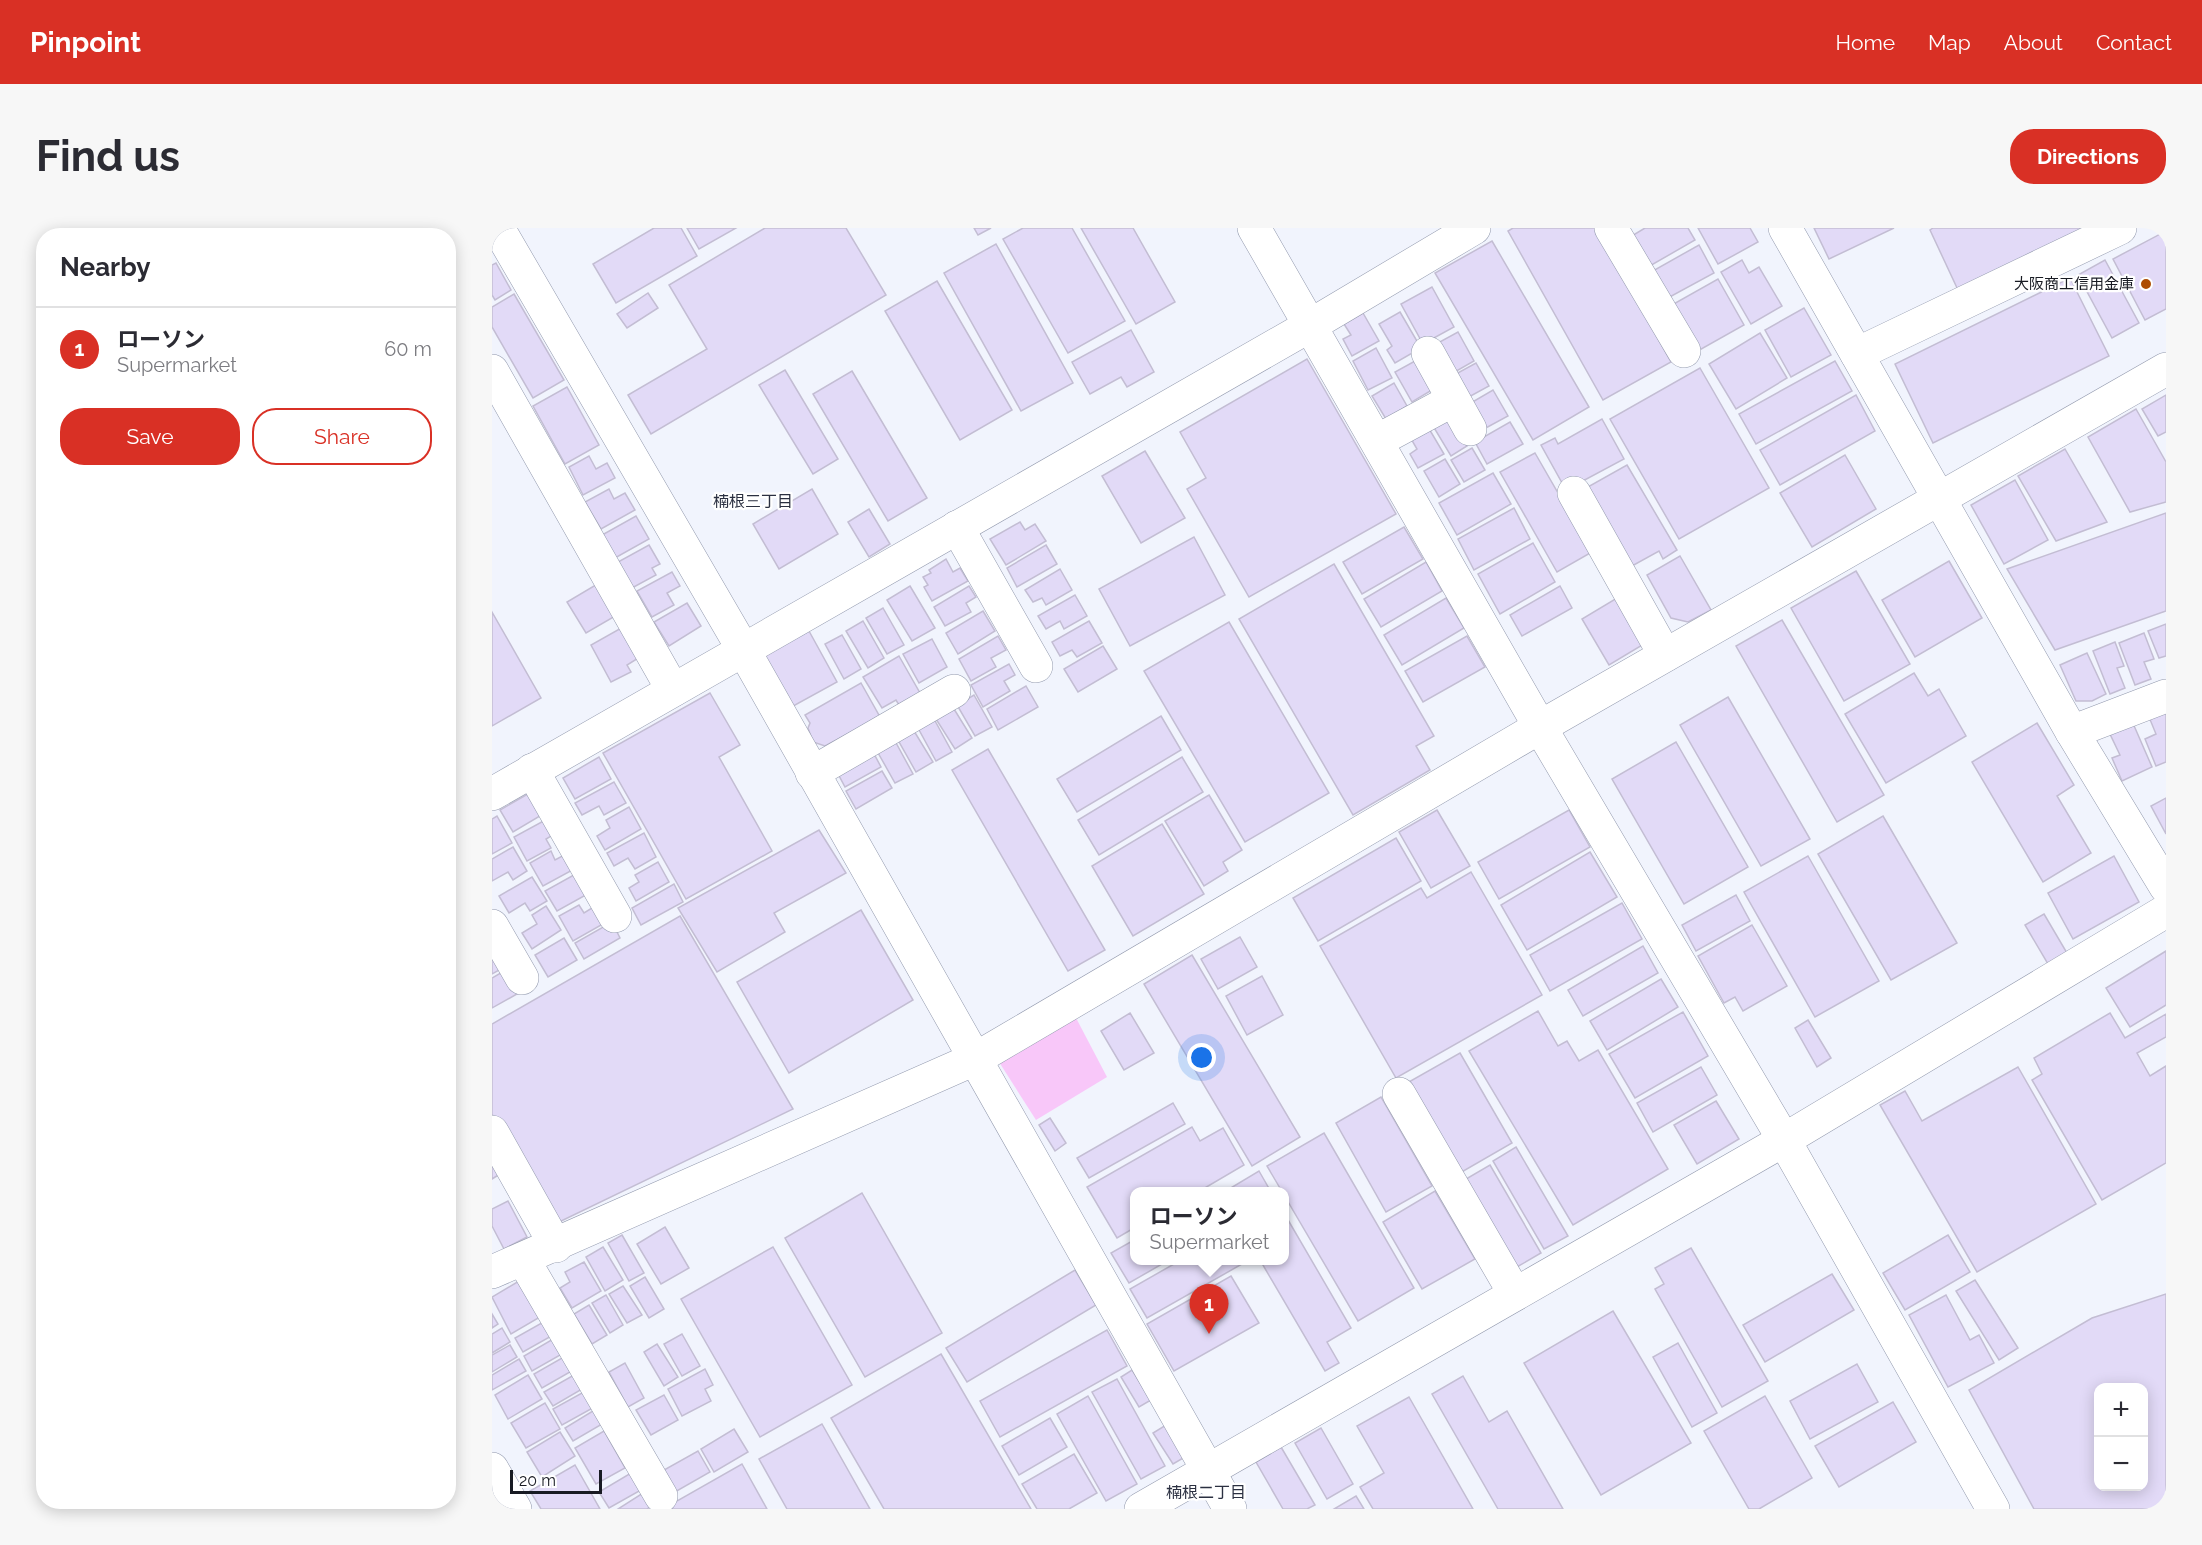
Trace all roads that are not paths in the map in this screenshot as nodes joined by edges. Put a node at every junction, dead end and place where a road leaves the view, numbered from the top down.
1 (1254, 228) edge
2 (1474, 228) edge
3 (1611, 228) edge
4 (1785, 228) edge
5 (2120, 228) edge
6 (500, 232) edge
7 (1311, 325) junction
8 (1684, 351) dead end
9 (1428, 352) dead end
10 (1857, 354) junction
11 (2166, 369) edge
12 (492, 371) edge
13 (1453, 400) junction
14 (1470, 429) dead end
15 (1377, 441) junction
16 (1574, 493) dead end
17 (1940, 496) junction
18 (957, 527) junction
19 (743, 650) junction
20 (1665, 655) junction
21 (1036, 666) dead end
22 (673, 690) junction
23 (954, 691) dead end
24 (2166, 696) edge
25 (1540, 727) junction
26 (2072, 732) junction
27 (532, 771) junction
28 (812, 773) junction
29 (492, 794) edge
30 (2166, 886) edge
31 (2166, 910) edge
32 (615, 916) dead end
33 (492, 926) edge
34 (522, 978) dead end
35 (977, 1058) junction
36 (1399, 1094) dead end
37 (492, 1132) edge
38 (1784, 1140) junction
39 (556, 1246) junction
40 (524, 1259) junction
41 (492, 1272) edge
42 (1515, 1294) junction
43 (492, 1469) edge
44 (1207, 1471) junction
45 (661, 1496) dead end
46 (515, 1509) edge
47 (1141, 1509) edge
48 (1230, 1509) edge
49 (1993, 1509) edge

1 - 7 street
2 - 7 street
3 - 8 street
4 - 10 street
5 - 10 street
6 - 19 street
7 - 15 street
7 - 18 street
9 - 13 street
10 - 17 street
11 - 17 street
12 - 22 street
13 - 14 street
13 - 15 street
15 - 25 street
16 - 20 street
17 - 20 street
17 - 26 street
18 - 19 street
18 - 21 street
19 - 22 street
19 - 28 street
20 - 25 street
22 - 27 street
23 - 28 street
24 - 26 street
25 - 35 street
25 - 38 street
26 - 30 street
27 - 29 street
27 - 32 street
28 - 35 street
31 - 38 street
33 - 34 street
35 - 39 street
35 - 44 street
36 - 42 street
37 - 39 street
38 - 42 street
38 - 49 street
39 - 40 street
40 - 41 street
40 - 45 street
42 - 44 street
43 - 46 street
44 - 47 street
44 - 48 street

